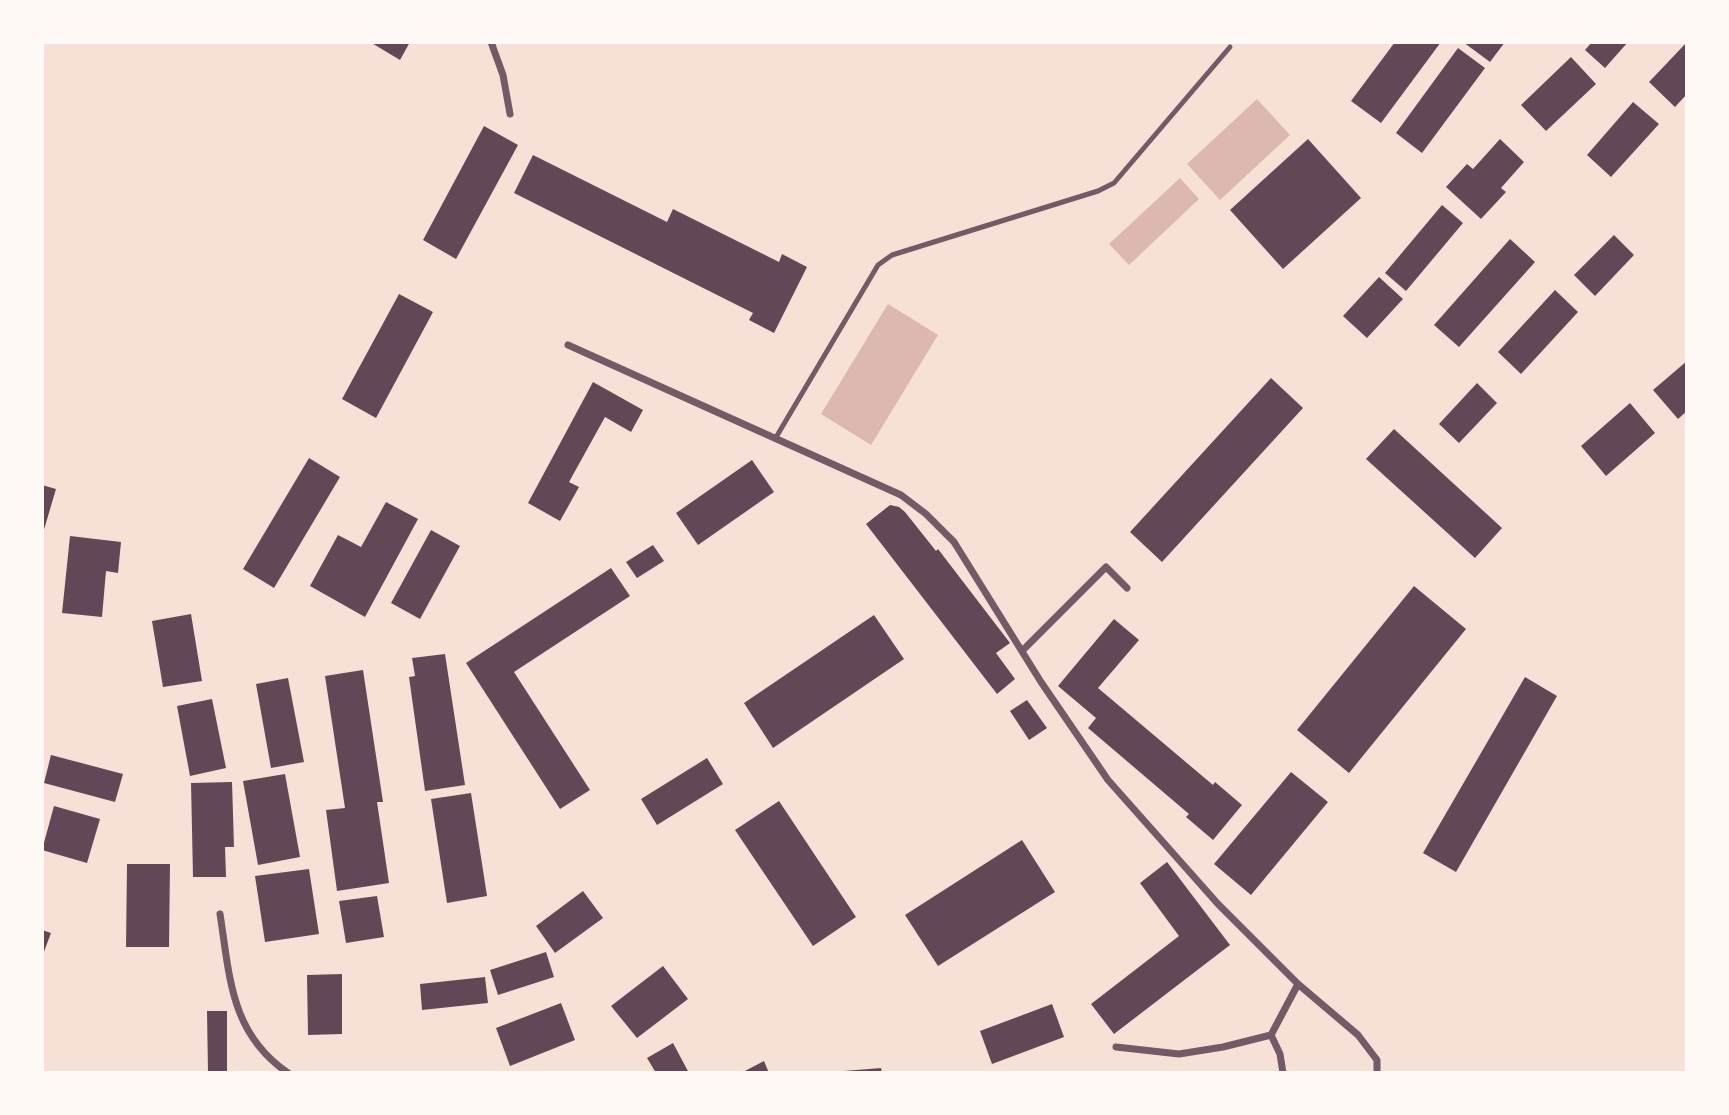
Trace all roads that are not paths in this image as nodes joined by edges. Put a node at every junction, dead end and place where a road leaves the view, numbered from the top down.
1 (491, 42) edge
2 (1230, 47) dead end
3 (510, 114) dead end
4 (568, 345) dead end
5 (775, 439) junction
6 (1127, 587) dead end
7 (1023, 650) junction
8 (220, 914) dead end
9 (1298, 984) junction
10 (1271, 1035) junction
11 (1116, 1047) dead end
12 (288, 1073) edge
13 (1283, 1073) edge
14 (1377, 1073) edge

1 - 3 street
2 - 5 lane
4 - 5 street
5 - 7 street
6 - 7 street
7 - 9 street
8 - 12 street
9 - 10 street
9 - 14 street
10 - 11 street
10 - 13 street

